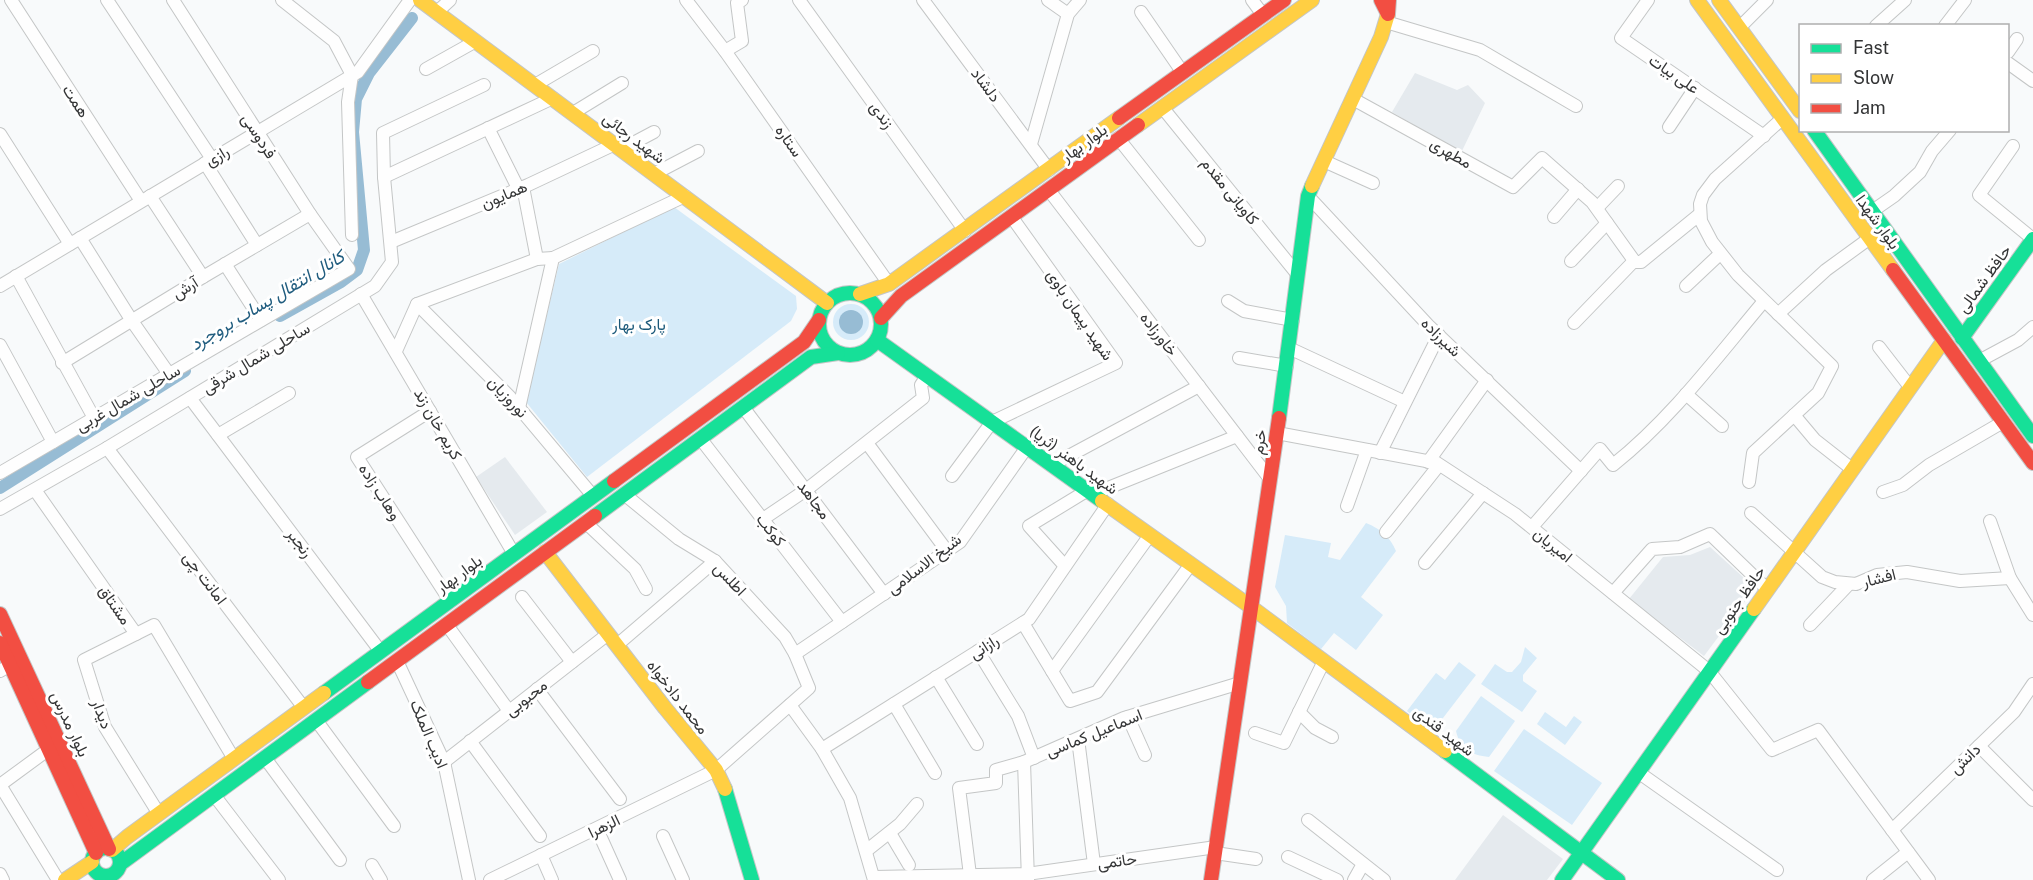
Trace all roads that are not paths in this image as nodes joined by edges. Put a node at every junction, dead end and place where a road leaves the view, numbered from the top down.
1 (11, 0) edge
2 (107, 0) edge
3 (172, 0) edge
4 (410, 0) edge
5 (420, 0) edge
6 (450, 0) edge
7 (686, 0) edge
8 (742, 0) edge
9 (799, 0) edge
10 (923, 0) edge
11 (1048, 0) edge
12 (1080, 0) edge
13 (1252, 0) edge
14 (1284, 0) edge
15 (1312, 0) edge
16 (1381, 0) edge
17 (1648, 0) edge
18 (1697, 0) edge
19 (1719, 0) edge
20 (1767, 0) edge
21 (1905, 0) edge
22 (1965, 0) edge
23 (290, 2) edge
24 (437, 12) junction
25 (1141, 12) dead end
26 (1388, 12) edge
27 (1068, 14) junction
28 (1263, 15) junction
29 (1878, 24) edge
30 (1949, 24) edge
31 (1739, 28) junction
32 (2017, 39) dead end
33 (476, 41) junction
34 (2009, 49) edge
35 (593, 51) dead end
36 (725, 51) junction
37 (2009, 64) edge
38 (426, 69) dead end
39 (1183, 73) junction
40 (352, 75) junction
41 (2033, 81) edge
42 (622, 83) dead end
43 (484, 85) dead end
44 (535, 85) junction
45 (1695, 88) junction
46 (1796, 95) edge
47 (553, 98) junction
48 (1353, 99) junction
49 (1575, 106) dead end
50 (1162, 107) junction
51 (573, 113) junction
52 (1783, 118) junction
53 (1669, 127) dead end
54 (488, 128) junction
55 (256, 132) junction
56 (654, 132) dead end
57 (1815, 132) edge
58 (1948, 132) edge
59 (0, 134) edge
60 (1764, 136) junction
61 (1118, 138) junction
62 (1031, 144) junction
63 (2013, 146) dead end
64 (619, 147) junction
65 (698, 151) dead end
66 (208, 161) junction
67 (1324, 161) junction
68 (1049, 170) junction
69 (654, 174) junction
70 (384, 177) junction
71 (1373, 183) dead end
72 (1618, 186) dead end
73 (521, 187) junction
74 (1047, 189) junction
75 (1578, 189) junction
76 (685, 196) junction
77 (1308, 196) junction
78 (145, 199) junction
79 (1597, 208) junction
80 (1871, 212) junction
81 (310, 214) junction
82 (1700, 214) junction
83 (1011, 216) junction
84 (1554, 217) dead end
85 (1607, 223) junction
86 (965, 231) junction
87 (352, 235) dead end
88 (1870, 238) junction
89 (2033, 239) edge
90 (1199, 240) dead end
91 (75, 241) junction
92 (391, 242) junction
93 (257, 245) junction
94 (1720, 254) junction
95 (553, 258) junction
96 (537, 259) junction
97 (1571, 261) dead end
98 (1635, 262) junction
99 (225, 264) junction
100 (349, 268) joint
101 (1298, 275) junction
102 (16, 276) junction
103 (203, 277) junction
104 (889, 284) junction
105 (0, 286) edge
106 (1686, 286) dead end
107 (361, 294) junction
108 (860, 294) junction
109 (1228, 301) dead end
110 (1764, 301) junction
111 (827, 303) junction
112 (417, 304) junction
113 (1778, 314) junction
114 (881, 318) junction
115 (261, 320) junction
116 (819, 320) junction
117 (1293, 320) junction
118 (132, 321) junction
119 (1574, 323) dead end
120 (2033, 327) edge
121 (1439, 335) junction
122 (1962, 338) junction
123 (877, 340) junction
124 (1944, 340) junction
125 (0, 345) edge
126 (1879, 347) dead end
127 (1290, 348) junction
128 (396, 351) junction
129 (838, 353) junction
130 (1239, 358) dead end
131 (1979, 361) junction
132 (62, 363) junction
133 (1287, 366) junction
134 (169, 374) junction
135 (927, 376) junction
136 (1487, 381) junction
137 (1199, 386) junction
138 (1910, 387) junction
139 (289, 393) dead end
140 (1686, 394) junction
141 (190, 398) junction
142 (1405, 402) junction
143 (743, 406) junction
144 (519, 408) junction
145 (430, 411) junction
146 (1794, 415) junction
147 (94, 418) junction
148 (992, 422) junction
149 (2003, 422) junction
150 (1722, 426) dead end
151 (1277, 433) junction
152 (218, 435) junction
153 (1237, 436) junction
154 (2033, 436) edge
155 (700, 438) junction
156 (53, 442) junction
157 (867, 443) junction
158 (1027, 447) junction
159 (107, 448) junction
160 (1367, 450) junction
161 (1380, 453) junction
162 (645, 458) junction
163 (1433, 463) junction
164 (2033, 463) edge
165 (1052, 465) junction
166 (1852, 469) junction
167 (1581, 471) junction
168 (655, 472) junction
169 (0, 473) edge
170 (952, 476) dead end
171 (1270, 479) junction
172 (1749, 482) dead end
173 (35, 490) junction
174 (806, 490) junction
175 (1090, 492) junction
176 (1883, 492) dead end
177 (624, 494) junction
178 (1483, 494) junction
179 (593, 496) junction
180 (1107, 504) junction
181 (1347, 506) dead end
182 (0, 509) edge
183 (1751, 513) dead end
184 (763, 519) junction
185 (1990, 521) dead end
186 (585, 522) junction
187 (1532, 527) junction
188 (1386, 532) dead end
189 (1150, 535) junction
190 (947, 551) junction
191 (545, 552) junction
192 (1793, 553) junction
193 (514, 554) junction
194 (715, 561) junction
195 (1425, 563) dead end
196 (1191, 564) junction
197 (1065, 566) junction
198 (2010, 579) junction
199 (1849, 584) junction
200 (646, 589) dead end
201 (1767, 589) junction
202 (1613, 593) junction
203 (885, 594) junction
204 (522, 597) dead end
205 (450, 601) junction
206 (1251, 607) junction
207 (0, 614) edge
208 (2033, 614) edge
209 (842, 622) junction
210 (1023, 623) junction
211 (447, 625) junction
212 (1810, 625) dead end
213 (136, 634) junction
214 (608, 634) junction
215 (0, 643) edge
216 (617, 645) junction
217 (978, 651) junction
218 (381, 652) junction
219 (795, 654) junction
220 (397, 661) junction
221 (1324, 661) junction
222 (572, 662) junction
223 (5, 668) edge
224 (1052, 671) junction
225 (1709, 671) junction
226 (936, 677) junction
227 (1240, 683) junction
228 (2033, 684) edge
229 (809, 688) joint
230 (537, 689) junction
231 (329, 690) junction
232 (340, 703) junction
233 (894, 704) junction
234 (790, 705) junction
235 (304, 708) junction
236 (509, 711) junction
237 (1299, 712) junction
238 (1128, 717) junction
239 (316, 720) junction
240 (1255, 733) dead end
241 (1332, 737) dead end
242 (1078, 739) junction
243 (470, 741) junction
244 (977, 744) dead end
245 (1979, 746) junction
246 (49, 749) junction
247 (822, 749) junction
248 (1145, 755) dead end
249 (265, 758) junction
250 (234, 759) junction
251 (1029, 760) junction
252 (444, 762) junction
253 (716, 770) junction
254 (1638, 772) junction
255 (935, 773) dead end
256 (0, 785) edge
257 (214, 795) junction
258 (620, 799) dead end
259 (2033, 800) edge
260 (917, 804) dead end
261 (159, 814) junction
262 (1308, 820) dead end
263 (394, 826) dead end
264 (170, 828) junction
265 (597, 829) junction
266 (1892, 830) junction
267 (890, 833) junction
268 (540, 836) dead end
269 (663, 836) dead end
270 (866, 850) junction
271 (1215, 850) junction
272 (1908, 852) junction
273 (103, 853) junction
274 (1581, 853) junction
275 (542, 855) junction
276 (1288, 857) dead end
277 (1256, 859) dead end
278 (340, 860) dead end
279 (1094, 864) junction
280 (1363, 864) junction
281 (372, 865) dead end
282 (909, 865) dead end
283 (1777, 870) dead end
284 (0, 874) edge
285 (112, 875) edge
286 (970, 875) junction
287 (1028, 877) edge
288 (922, 878) edge
289 (874, 879) edge
290 (3, 880) edge
291 (58, 880) edge
292 (65, 880) edge
293 (279, 880) edge
294 (381, 880) edge
295 (469, 880) edge
296 (490, 880) edge
297 (552, 880) edge
298 (620, 880) edge
299 (682, 880) edge
300 (752, 880) edge
301 (1211, 880) edge
302 (1336, 880) edge
303 (1354, 880) edge
304 (1384, 880) edge
305 (1562, 880) edge
306 (1618, 880) edge
307 (1873, 880) edge
308 (1929, 880) edge

1 - 78 street, همت
2 - 66 street
3 - 55 street, فردوسی
4 - 40 street, رازی
5 - 24 main road, شهید رجائی
6 - 24 street
7 - 36 street, ستاره
8 - 36 street
9 - 86 street, زندی
10 - 62 street, دلشاد
11 - 27 street
12 - 27 street
13 - 28 street
14 - 28 main road, بلوار بهار
15 - 50 main road, بلوار بهار
16 - 26 main road
17 - 45 street, علی بیات
18 - 52 main road, بلوار شهدا
19 - 31 main road
20 - 31 street
21 - 29 street
22 - 30 street
23 - 40 street
24 - 33 main road, شهید رجائی
25 - 39 street
26 - 48 main road, خرم
26 - 49 street
27 - 62 street
28 - 39 main road, بلوار بهار
31 - 46 main road
32 - 34 street
33 - 38 street
33 - 44 main road, شهید رجائی
35 - 44 street
36 - 104 street, ستاره
37 - 41 street
39 - 68 main road, بلوار بهار
40 - 55 street, رازی
40 - 87 street
42 - 51 street
43 - 70 street, ساحلی شمال شرقی
44 - 47 main road, شهید رجائی
45 - 53 street
45 - 60 street, علی بیات
47 - 51 main road, شهید رجائی
47 - 54 street
48 - 67 main road, خرم
48 - 75 street, مطهری
50 - 61 main road, بلوار بهار
50 - 101 street, کاویانی مقدم
51 - 64 main road, شهید رجائی
52 - 60 street
52 - 88 main road, بلوار شهدا
54 - 70 street
54 - 73 street
55 - 66 street, رازی
55 - 81 street, فردوسی
56 - 64 street, همایون
57 - 80 main road, بلوار شهدا
58 - 80 street
59 - 91 street
60 - 82 street
61 - 74 main road, بلوار بهار
61 - 90 street
62 - 68 street, دلشاد
63 - 89 street
64 - 69 main road, شهید رجائی
64 - 73 street, همایون
65 - 69 street
66 - 78 street, رازی
66 - 93 street
67 - 71 street
67 - 77 main road, خرم
68 - 86 main road, بلوار بهار
69 - 76 main road, شهید رجائی
70 - 92 street, ساحلی شمال شرقی
72 - 79 street
73 - 92 street, همایون
73 - 96 street
74 - 83 main road, بلوار بهار
74 - 137 street, خاورزاده
75 - 79 street
75 - 84 street
76 - 95 street
76 - 111 main road, شهید رجائی
77 - 101 main road, خرم
77 - 121 street, شیرزاده
78 - 91 street, رازی
78 - 103 street, همت
79 - 85 street
80 - 122 main road, بلوار شهدا
81 - 93 street, آرش
81 - 100 street, فردوسی
82 - 94 street
82 - 98 street
83 - 114 main road, بلوار بهار
83 - 148 street, شهید پیمان باوی
85 - 97 street
85 - 98 street
86 - 104 main road, بلوار بهار
88 - 113 street
88 - 124 main road, بلوار شهدا
89 - 122 main road, حافظ شمالی
91 - 102 street, رازی
91 - 118 street
92 - 107 street, ساحلی شمال شرقی
93 - 99 street, آرش
94 - 106 street
94 - 110 street
95 - 96 street
95 - 144 street
96 - 112 street
98 - 119 street
99 - 103 street, آرش
99 - 115 street
100 - 115 street, ساحلی شمال غربی
101 - 117 main road, خرم
102 - 105 street, رازی
102 - 132 street
103 - 118 street, آرش
104 - 108 main road, بلوار بهار
107 - 128 street, کریم خان زند
107 - 141 street, ساحلی شمال شرقی
108 - 111 main road
108 - 114 main road
109 - 117 street
110 - 113 street
110 - 140 street
111 - 116 main road
112 - 128 street
112 - 144 street, نوروزیان
113 - 146 street
114 - 123 main road
115 - 134 street, ساحلی شمال غربی
116 - 129 main road
116 - 162 main road, بلوار بهار
117 - 127 main road, خرم
118 - 132 street, آرش
118 - 134 street
120 - 131 street
121 - 136 street, شیرزاده
121 - 142 street
122 - 124 main road
122 - 131 main road, بلوار شهدا
123 - 129 main road
123 - 135 main road, شهید باهنر (ثریا)
124 - 138 main road, حافظ جنوبی
124 - 149 main road, بلوار شهدا
125 - 156 street
126 - 138 street
127 - 133 main road, خرم
127 - 142 street
128 - 145 street, کریم خان زند
129 - 143 main road, بلوار بهار
130 - 133 street
131 - 154 main road, بلوار شهدا
132 - 147 street
133 - 151 main road, خرم
134 - 147 street, ساحلی شمال غربی
135 - 148 main road, شهید باهنر (ثریا)
135 - 157 street
136 - 163 street
136 - 167 street, شیرزاده
137 - 153 street, خاورزاده
137 - 165 street
138 - 166 main road, حافظ جنوبی
139 - 152 street
140 - 150 street
140 - 167 street
141 - 152 street, رنجبر
141 - 159 street, ساحلی شمال شرقی
142 - 161 street
143 - 155 main road, بلوار بهار
143 - 174 street, مجاهد
144 - 179 street, نوروزیان
145 - 193 street, کریم خان زند
145 - 205 street, وهاب زاده
146 - 166 street
146 - 172 street
147 - 156 street, ساحلی شمال غربی
148 - 158 main road, شهید باهنر (ثریا)
148 - 170 street
149 - 164 main road, بلوار شهدا
149 - 176 street
151 - 160 street, امیریان
151 - 171 main road, خرم
152 - 218 street, رنجبر
153 - 171 street, خاورزاده
153 - 175 street
155 - 168 main road, بلوار بهار
155 - 184 street, کوکب
156 - 169 street, ساحلی شمال غربی
157 - 174 street
157 - 190 street
158 - 165 main road, شهید باهنر (ثریا)
158 - 190 street, شیخ الاسلامی
159 - 173 street, ساحلی شمال شرقی
159 - 235 street, امانت چی
160 - 161 street, امیریان
160 - 181 street
161 - 163 street, امیریان
162 - 168 main road
162 - 179 main road, بلوار بهار
163 - 178 street, امیریان
163 - 188 street
165 - 175 main road, شهید باهنر (ثریا)
166 - 192 main road, حافظ جنوبی
167 - 187 street
168 - 177 main road, بلوار بهار
171 - 206 main road, خرم
173 - 182 street, ساحلی شمال شرقی
173 - 213 street, مشتاق
174 - 184 street
174 - 203 street, مجاهد
175 - 180 main road, شهید باهنر (ثریا)
175 - 197 street
177 - 186 main road, بلوار بهار
177 - 194 street, اطلس
178 - 187 street, امیریان
178 - 195 street
179 - 193 main road, بلوار بهار
180 - 189 main road, شهید باهنر (ثریا)
180 - 197 street, رازانی
183 - 192 street, افشار
184 - 209 street, کوکب
185 - 198 street
186 - 191 main road, بلوار بهار
186 - 200 street
187 - 202 street, امیریان
189 - 196 main road, شهید باهنر (ثریا)
189 - 224 street
190 - 203 street, شیخ الاسلامی
191 - 211 main road, بلوار بهار
191 - 214 main road, محمد دادخواه
192 - 199 street, افشار
192 - 201 main road, حافظ جنوبی
193 - 205 main road, بلوار بهار
194 - 216 street
194 - 219 street, اطلس
196 - 206 main road, شهید باهنر (ثریا)
196 - 224 street
197 - 210 street, رازانی
198 - 199 street, افشار
198 - 208 street
199 - 212 street
201 - 202 street
201 - 225 main road, حافظ جنوبی
202 - 225 street, امیریان
203 - 209 street, شیخ الاسلامی
204 - 222 street
205 - 218 main road, بلوار بهار
206 - 221 main road, شهید قندی
206 - 227 main road, خرم
207 - 273 main road, بلوار مدرس
209 - 219 street, شیخ الاسلامی
210 - 217 street, رازانی
210 - 224 street
211 - 220 main road, بلوار بهار
211 - 236 street
213 - 250 street, مشتاق
213 - 261 street, دیدار
214 - 216 main road, محمد دادخواه
214 - 222 street, محبوبی
215 - 223 main road, بلوار مدرس
216 - 253 main road, محمد دادخواه
217 - 226 street, رازانی
217 - 251 street
218 - 231 main road, بلوار بهار
219 - 229 street, اطلس
220 - 232 main road, بلوار بهار
220 - 252 street, ادیب الملک
221 - 237 street
221 - 274 main road, شهید قندی
222 - 230 street, محبوبی
223 - 246 main road, بلوار مدرس
225 - 254 main road, حافظ جنوبی
225 - 266 street, امیریان
226 - 233 street, رازانی
226 - 244 street
227 - 238 street, اسماعیل کماسی
227 - 271 main road, خرم
228 - 245 street, دانش
229 - 234 street, الزهرا
230 - 236 street, محبوبی
230 - 258 street
231 - 232 main road
231 - 235 main road, بلوار بهار
232 - 239 main road, بلوار بهار
233 - 247 street, رازانی
233 - 255 street
234 - 247 street
234 - 253 street, الزهرا
235 - 250 main road, بلوار بهار
236 - 243 street, محبوبی
237 - 240 street
237 - 241 street
238 - 242 street, اسماعیل کماسی
238 - 248 street
239 - 249 main road, بلوار بهار
239 - 263 street
242 - 251 street, اسماعیل کماسی
242 - 279 street
243 - 252 street, محبوبی
243 - 268 street
245 - 259 street
245 - 266 street, دانش
246 - 256 street
246 - 273 main road, بلوار مدرس
247 - 270 street
249 - 257 main road, بلوار بهار
249 - 278 street
250 - 261 main road, بلوار بهار
251 - 286 street, اسماعیل کماسی
251 - 287 street
252 - 295 street, ادیب الملک
253 - 265 street, الزهرا
253 - 300 main road, محمد دادخواه
254 - 274 main road, حافظ جنوبی
254 - 283 street
256 - 291 street
257 - 264 main road, بلوار بهار
257 - 293 street
260 - 267 street
261 - 264 main road
261 - 273 main road, بلوار بهار
262 - 280 street
264 - 285 main road, بلوار بهار
265 - 275 street, الزهرا
265 - 298 street
266 - 272 street
267 - 270 street
267 - 282 street
269 - 299 street
270 - 289 street
271 - 277 street, حاتمی
271 - 279 street, حاتمی
271 - 301 main road, خرم
272 - 307 street
272 - 308 street
273 - 285 main road
273 - 285 main road
273 - 292 main road, بلوار بهار
274 - 305 main road, حافظ جنوبی
274 - 306 main road, شهید قندی
275 - 296 street, الزهرا
275 - 297 street
276 - 302 street
279 - 287 street, حاتمی
280 - 303 street
280 - 304 street
281 - 294 street
284 - 290 street
286 - 287 street, حاتمی
286 - 288 street, حاتمی
288 - 289 street, حاتمی

